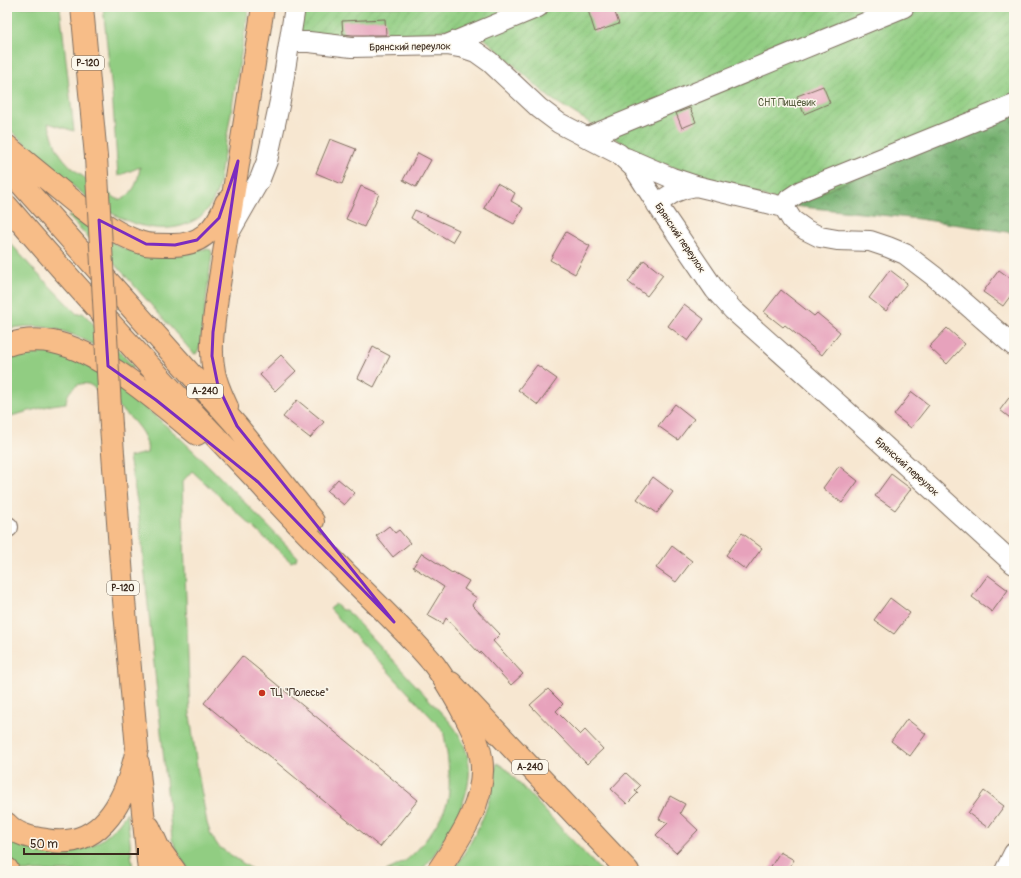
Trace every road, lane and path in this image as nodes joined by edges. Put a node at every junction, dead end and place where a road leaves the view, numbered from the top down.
1 (82, 7) edge
2 (263, 7) edge
3 (295, 7) edge
4 (538, 7) edge
5 (904, 7) edge
6 (290, 42) junction
7 (447, 45) junction
8 (1014, 105) edge
9 (588, 137) junction
10 (7, 146) edge
11 (619, 154) junction
12 (238, 161) junction
13 (7, 168) edge
14 (696, 186) junction
15 (657, 205) junction
16 (7, 206) edge
17 (784, 207) junction
18 (227, 236) junction
19 (7, 345) edge
20 (1014, 346) edge
21 (237, 426) junction
22 (258, 482) junction
23 (1014, 564) edge
24 (394, 622) junction
25 (433, 664) junction
26 (137, 750) junction
27 (143, 810) junction
28 (7, 824) edge
29 (1014, 853) edge
30 (149, 871) edge
31 (175, 871) edge
32 (438, 871) edge
33 (628, 871) edge
34 (1006, 871) edge

1 - 26 main road, Р-120, bridge
2 - 12 main road
3 - 6 street
4 - 7 street
5 - 9 street
6 - 7 street, Брянский переулок
6 - 18 street
7 - 9 street, Брянский переулок
8 - 17 street
9 - 11 street, Брянский переулок
10 - 12 main road
11 - 14 street
11 - 15 street, Брянский переулок
12 - 18 main road
13 - 21 main road, А-240
14 - 15 street
14 - 17 street
15 - 23 street, Брянский переулок
16 - 22 main road, А-240
17 - 20 street
18 - 21 main road
19 - 22 main road
21 - 24 main road, А-240
22 - 24 main road, А-240
24 - 25 main road, А-240
25 - 32 main road
25 - 33 main road, А-240
26 - 27 main road, Р-120
26 - 28 main road
27 - 30 main road, Р-120
27 - 31 main road
29 - 34 street

